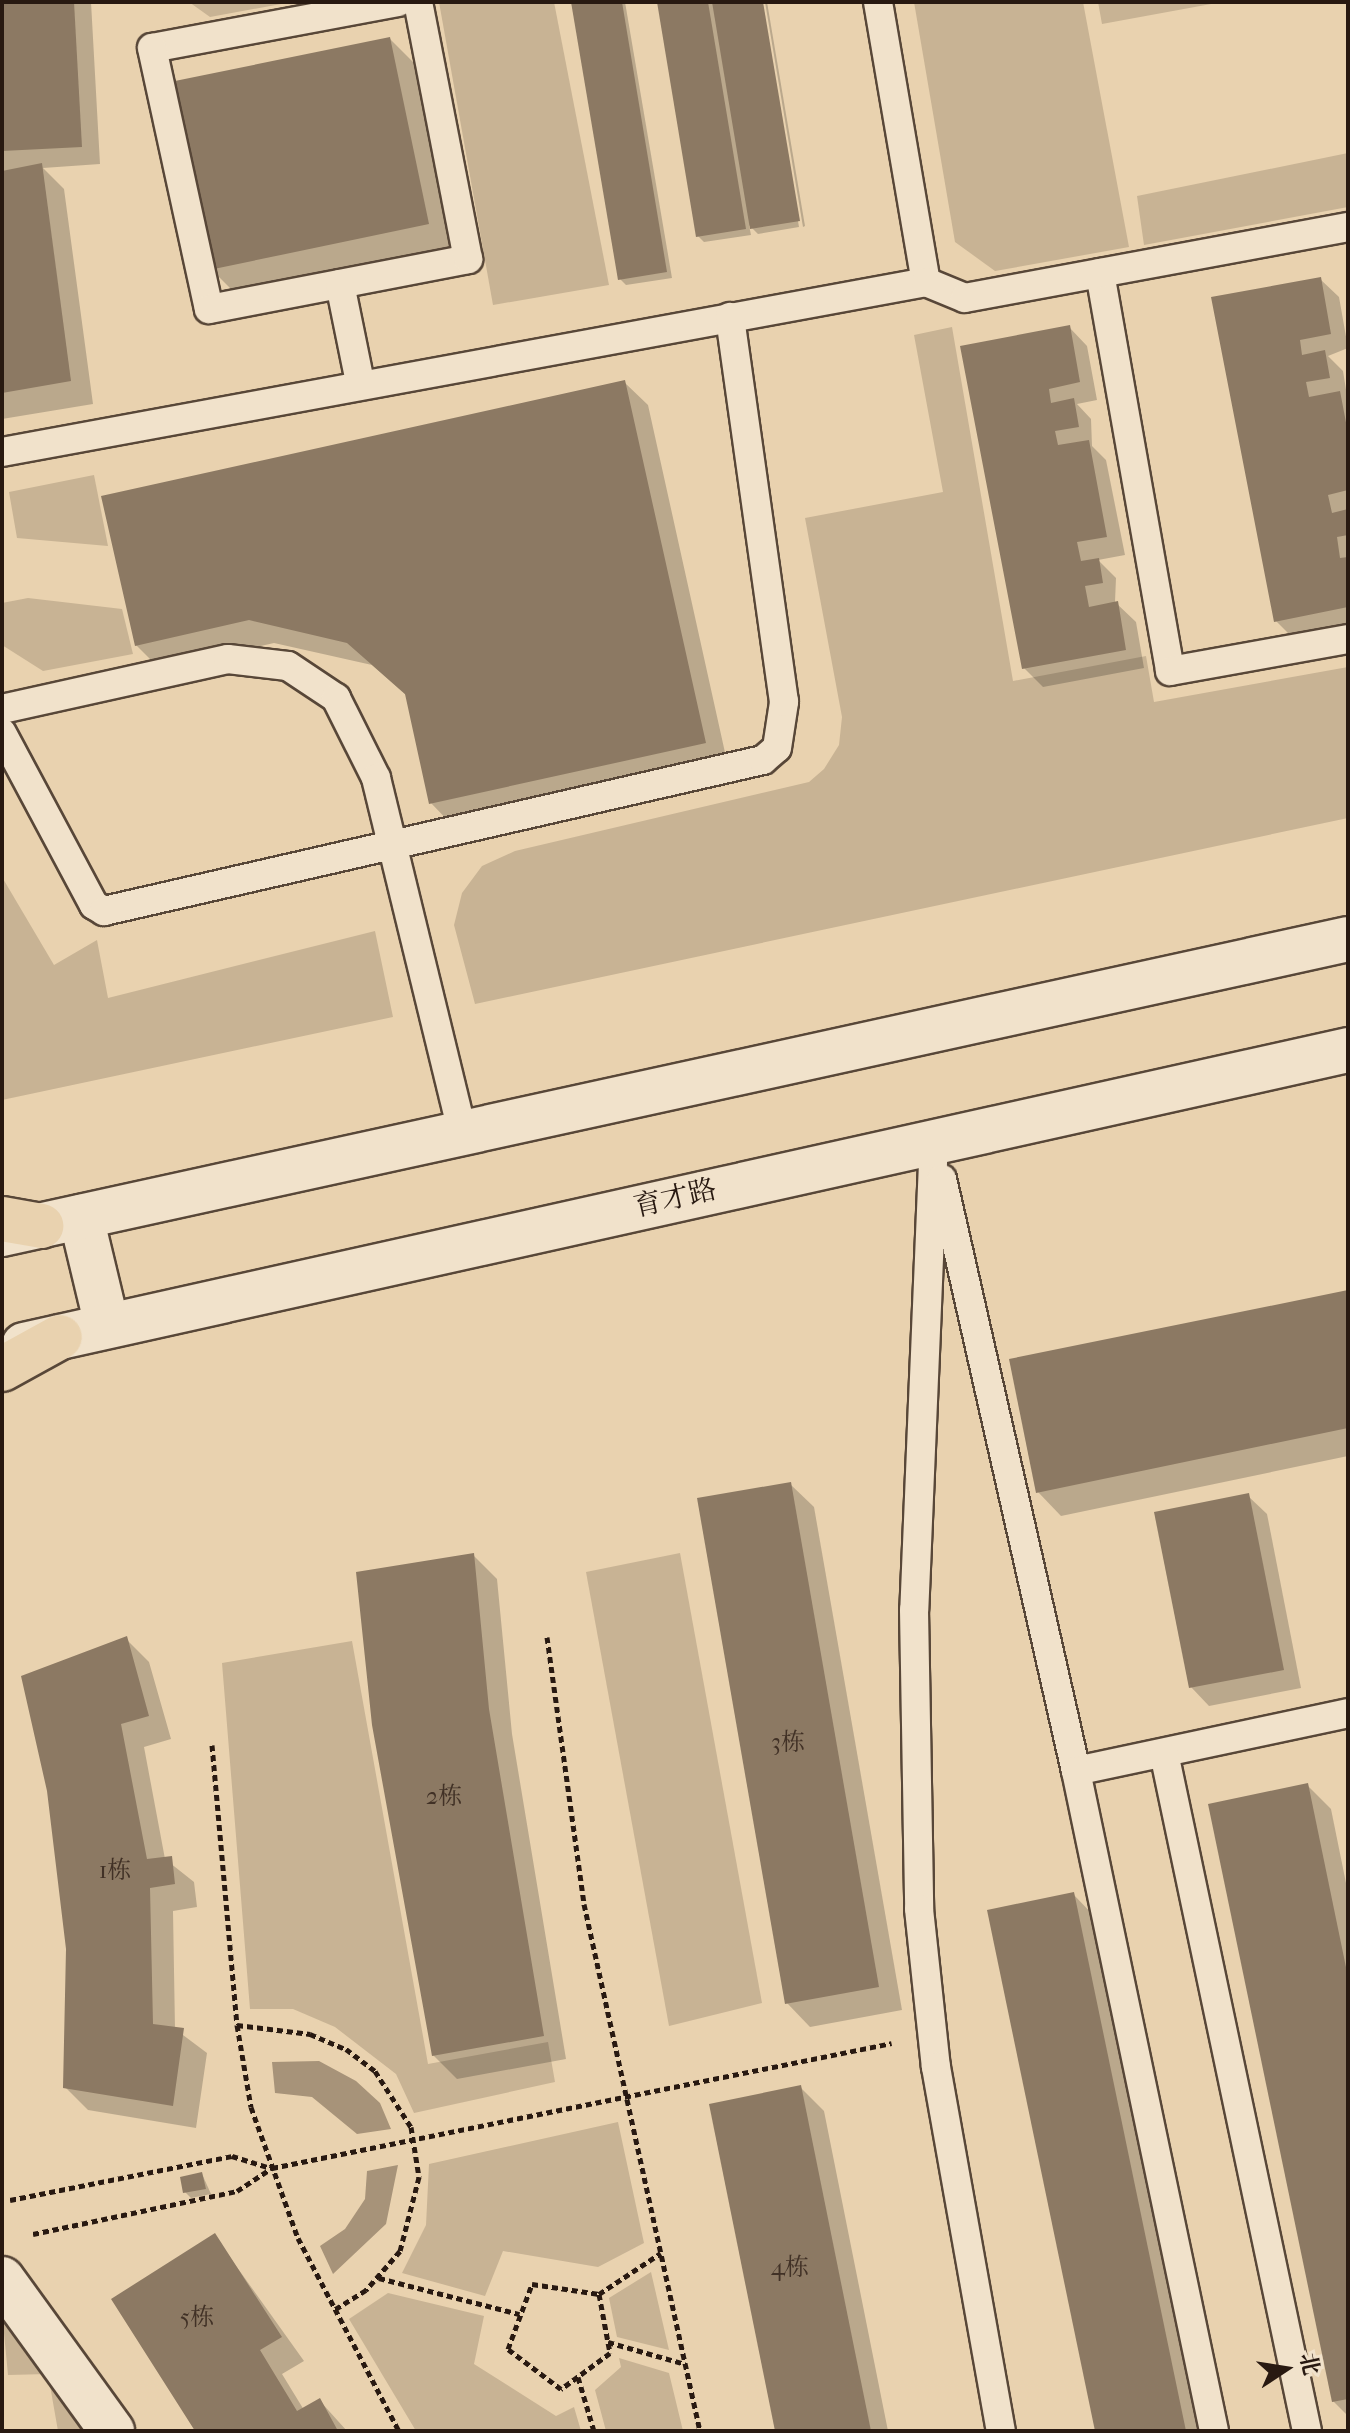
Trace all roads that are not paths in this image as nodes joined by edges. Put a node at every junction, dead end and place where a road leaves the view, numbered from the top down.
1 (398, 2) edge
2 (418, 2) edge
3 (878, 2) edge
4 (1348, 227) edge
5 (1100, 273) junction
6 (926, 282) junction
7 (340, 284) junction
8 (730, 317) junction
9 (360, 382) junction
10 (2, 452) edge
11 (1348, 639) edge
12 (2, 709) edge
13 (2, 733) edge
14 (393, 847) junction
15 (1348, 939) edge
16 (1348, 1050) edge
17 (463, 1134) junction
18 (934, 1139) junction
19 (32, 1224) edge
20 (107, 1325) junction
21 (60, 1337) junction
22 (2, 1349) edge
23 (2, 1369) edge
24 (1348, 1713) edge
25 (1164, 1753) junction
26 (1076, 1771) junction
27 (2, 2279) edge
28 (112, 2431) edge
29 (1001, 2431) edge
30 (1214, 2431) edge
31 (1307, 2431) edge

1 - 7 lane
2 - 7 lane
3 - 6 lane
4 - 5 lane
5 - 6 lane
5 - 11 lane
6 - 8 lane
7 - 9 lane
8 - 9 lane
8 - 14 lane
9 - 10 lane
12 - 14 lane
13 - 14 lane
14 - 17 lane
15 - 17 main road
16 - 18 main road, 育才路
17 - 19 main road
18 - 20 main road, 育才路
18 - 26 lane
18 - 29 lane
19 - 20 main road
20 - 21 main road, 育才路
21 - 22 main road, 育才路
21 - 23 main road
24 - 25 lane
25 - 26 lane
25 - 31 lane
26 - 30 lane
27 - 28 main road

